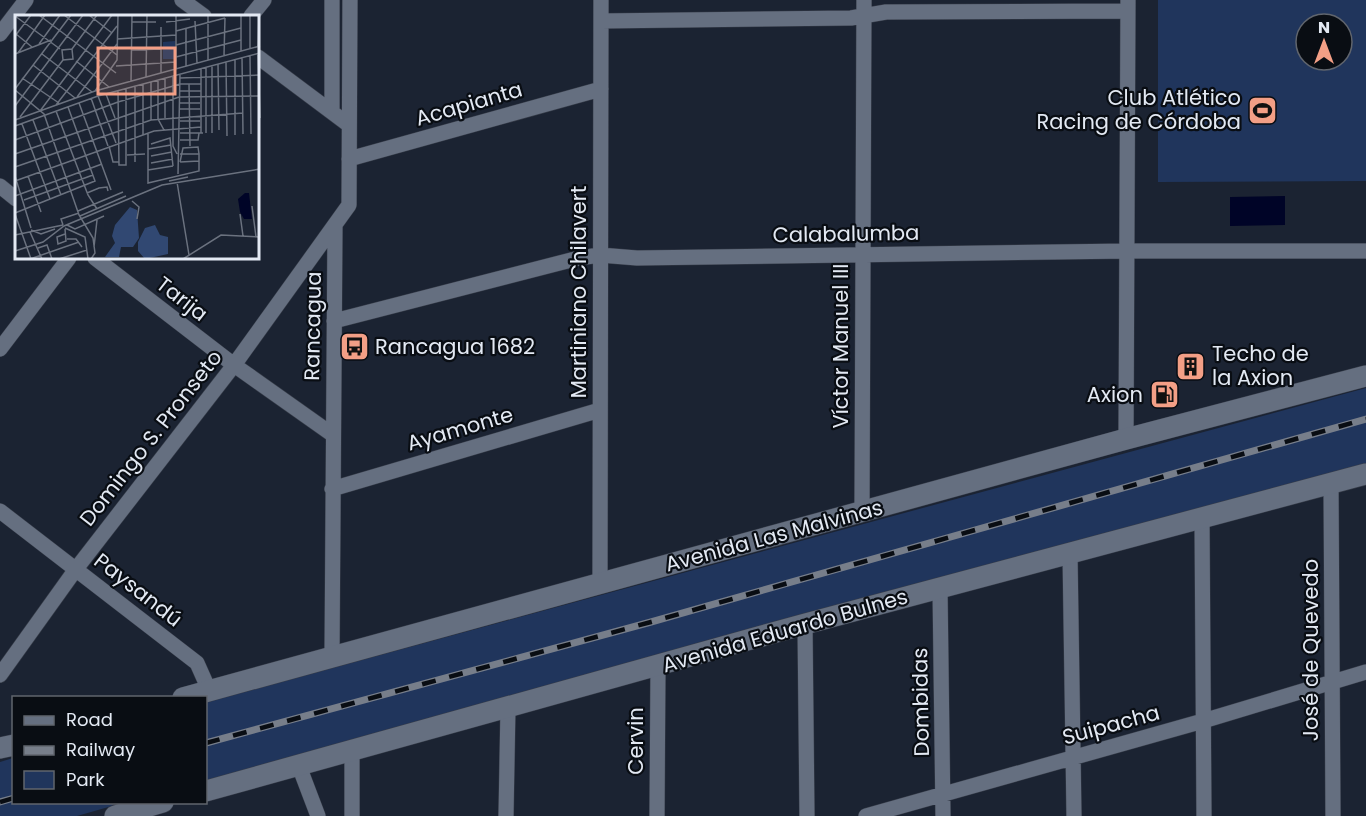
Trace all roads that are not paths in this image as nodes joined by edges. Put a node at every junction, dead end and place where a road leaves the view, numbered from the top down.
1 (26, 0) edge
2 (182, 0) edge
3 (264, 0) edge
4 (332, 0) edge
5 (350, 0) edge
6 (601, 0) edge
7 (864, 0) edge
8 (1128, 5) edge
9 (203, 15) edge
10 (252, 15) edge
11 (864, 16) junction
12 (601, 21) junction
13 (0, 34) edge
14 (260, 58) edge
15 (601, 89) junction
16 (332, 112) junction
17 (349, 125) junction
18 (349, 159) junction
19 (0, 186) edge
20 (15, 198) edge
21 (335, 227) junction
22 (1128, 251) junction
23 (1366, 251) edge
24 (600, 255) junction
25 (863, 255) junction
26 (67, 260) edge
27 (98, 260) edge
28 (334, 321) junction
29 (0, 349) edge
30 (234, 365) junction
31 (1366, 376) edge
32 (600, 410) junction
33 (333, 435) junction
34 (1126, 439) junction
35 (1366, 474) edge
36 (1331, 483) junction
37 (332, 489) junction
38 (0, 511) edge
39 (862, 511) junction
40 (1202, 518) junction
41 (1070, 554) junction
42 (76, 569) junction
43 (600, 584) junction
44 (940, 588) junction
45 (805, 624) junction
46 (332, 656) junction
47 (658, 667) junction
48 (1366, 672) edge
49 (0, 675) edge
50 (1332, 683) junction
51 (209, 690) junction
52 (190, 696) edge
53 (508, 706) junction
54 (1203, 722) junction
55 (352, 749) junction
56 (1074, 757) junction
57 (299, 766) junction
58 (207, 791) edge
59 (943, 794) junction
60 (150, 807) edge
61 (115, 816) edge
62 (318, 816) edge
63 (352, 816) edge
64 (506, 816) edge
65 (657, 816) edge
66 (807, 816) edge
67 (866, 816) edge
68 (943, 816) edge
69 (1074, 816) edge
70 (1204, 816) edge
71 (1333, 816) edge

1 - 13 street
2 - 9 street
3 - 10 street
4 - 16 street
5 - 17 street, Rancagua
6 - 12 street, Martiniano Chilavert
7 - 11 street, Víctor Manuel III
8 - 11 street
8 - 22 street
11 - 12 street
11 - 25 street, Víctor Manuel III
12 - 15 street, Martiniano Chilavert
14 - 16 street
15 - 18 street, Acapianta
15 - 24 street, Martiniano Chilavert
16 - 17 street
17 - 18 street, Rancagua
18 - 21 street, Rancagua
19 - 20 street
21 - 28 street, Rancagua
21 - 30 street, Domingo S. Pronseto
22 - 23 street, Calabalumba
22 - 25 street, Calabalumba
22 - 34 street
24 - 25 street, Calabalumba
24 - 28 street, Calabalumba
24 - 32 street, Martiniano Chilavert
25 - 39 street, Víctor Manuel III
26 - 29 street
27 - 30 street, Tarija
28 - 33 street, Rancagua
30 - 33 street, Tarija
30 - 42 street, Domingo S. Pronseto
31 - 34 main road, Avenida Las Malvinas
32 - 37 street, Ayamonte
32 - 43 street, Martiniano Chilavert
33 - 37 street, Rancagua
34 - 39 main road, Avenida Las Malvinas
35 - 36 main road, Avenida Eduardo Bulnes
36 - 40 main road, Avenida Eduardo Bulnes
36 - 50 street, José de Quevedo
37 - 46 street, Rancagua
38 - 42 street, Paysandú
39 - 43 main road, Avenida Las Malvinas
40 - 41 main road, Avenida Eduardo Bulnes
40 - 54 street
41 - 44 main road, Avenida Eduardo Bulnes
41 - 56 street
42 - 49 street, Domingo S. Pronseto
42 - 51 street, Paysandú
43 - 46 main road, Avenida Las Malvinas
44 - 45 main road, Avenida Eduardo Bulnes
44 - 59 street, Dombidas
45 - 47 main road, Avenida Eduardo Bulnes
45 - 66 street
46 - 51 main road, Avenida Las Malvinas
47 - 53 main road, Avenida Eduardo Bulnes
47 - 65 street, Cervin
48 - 50 street, Suipacha
50 - 54 street, Suipacha
50 - 71 street, José de Quevedo
51 - 52 main road, Avenida Las Malvinas
53 - 55 main road, Avenida Eduardo Bulnes
53 - 64 street
54 - 56 street, Suipacha
54 - 70 street
55 - 57 main road, Avenida Eduardo Bulnes
55 - 63 street
56 - 59 street, Suipacha
56 - 69 street
57 - 58 main road, Avenida Eduardo Bulnes
57 - 62 street
59 - 67 street, Suipacha
59 - 68 street, Dombidas
60 - 61 main road

